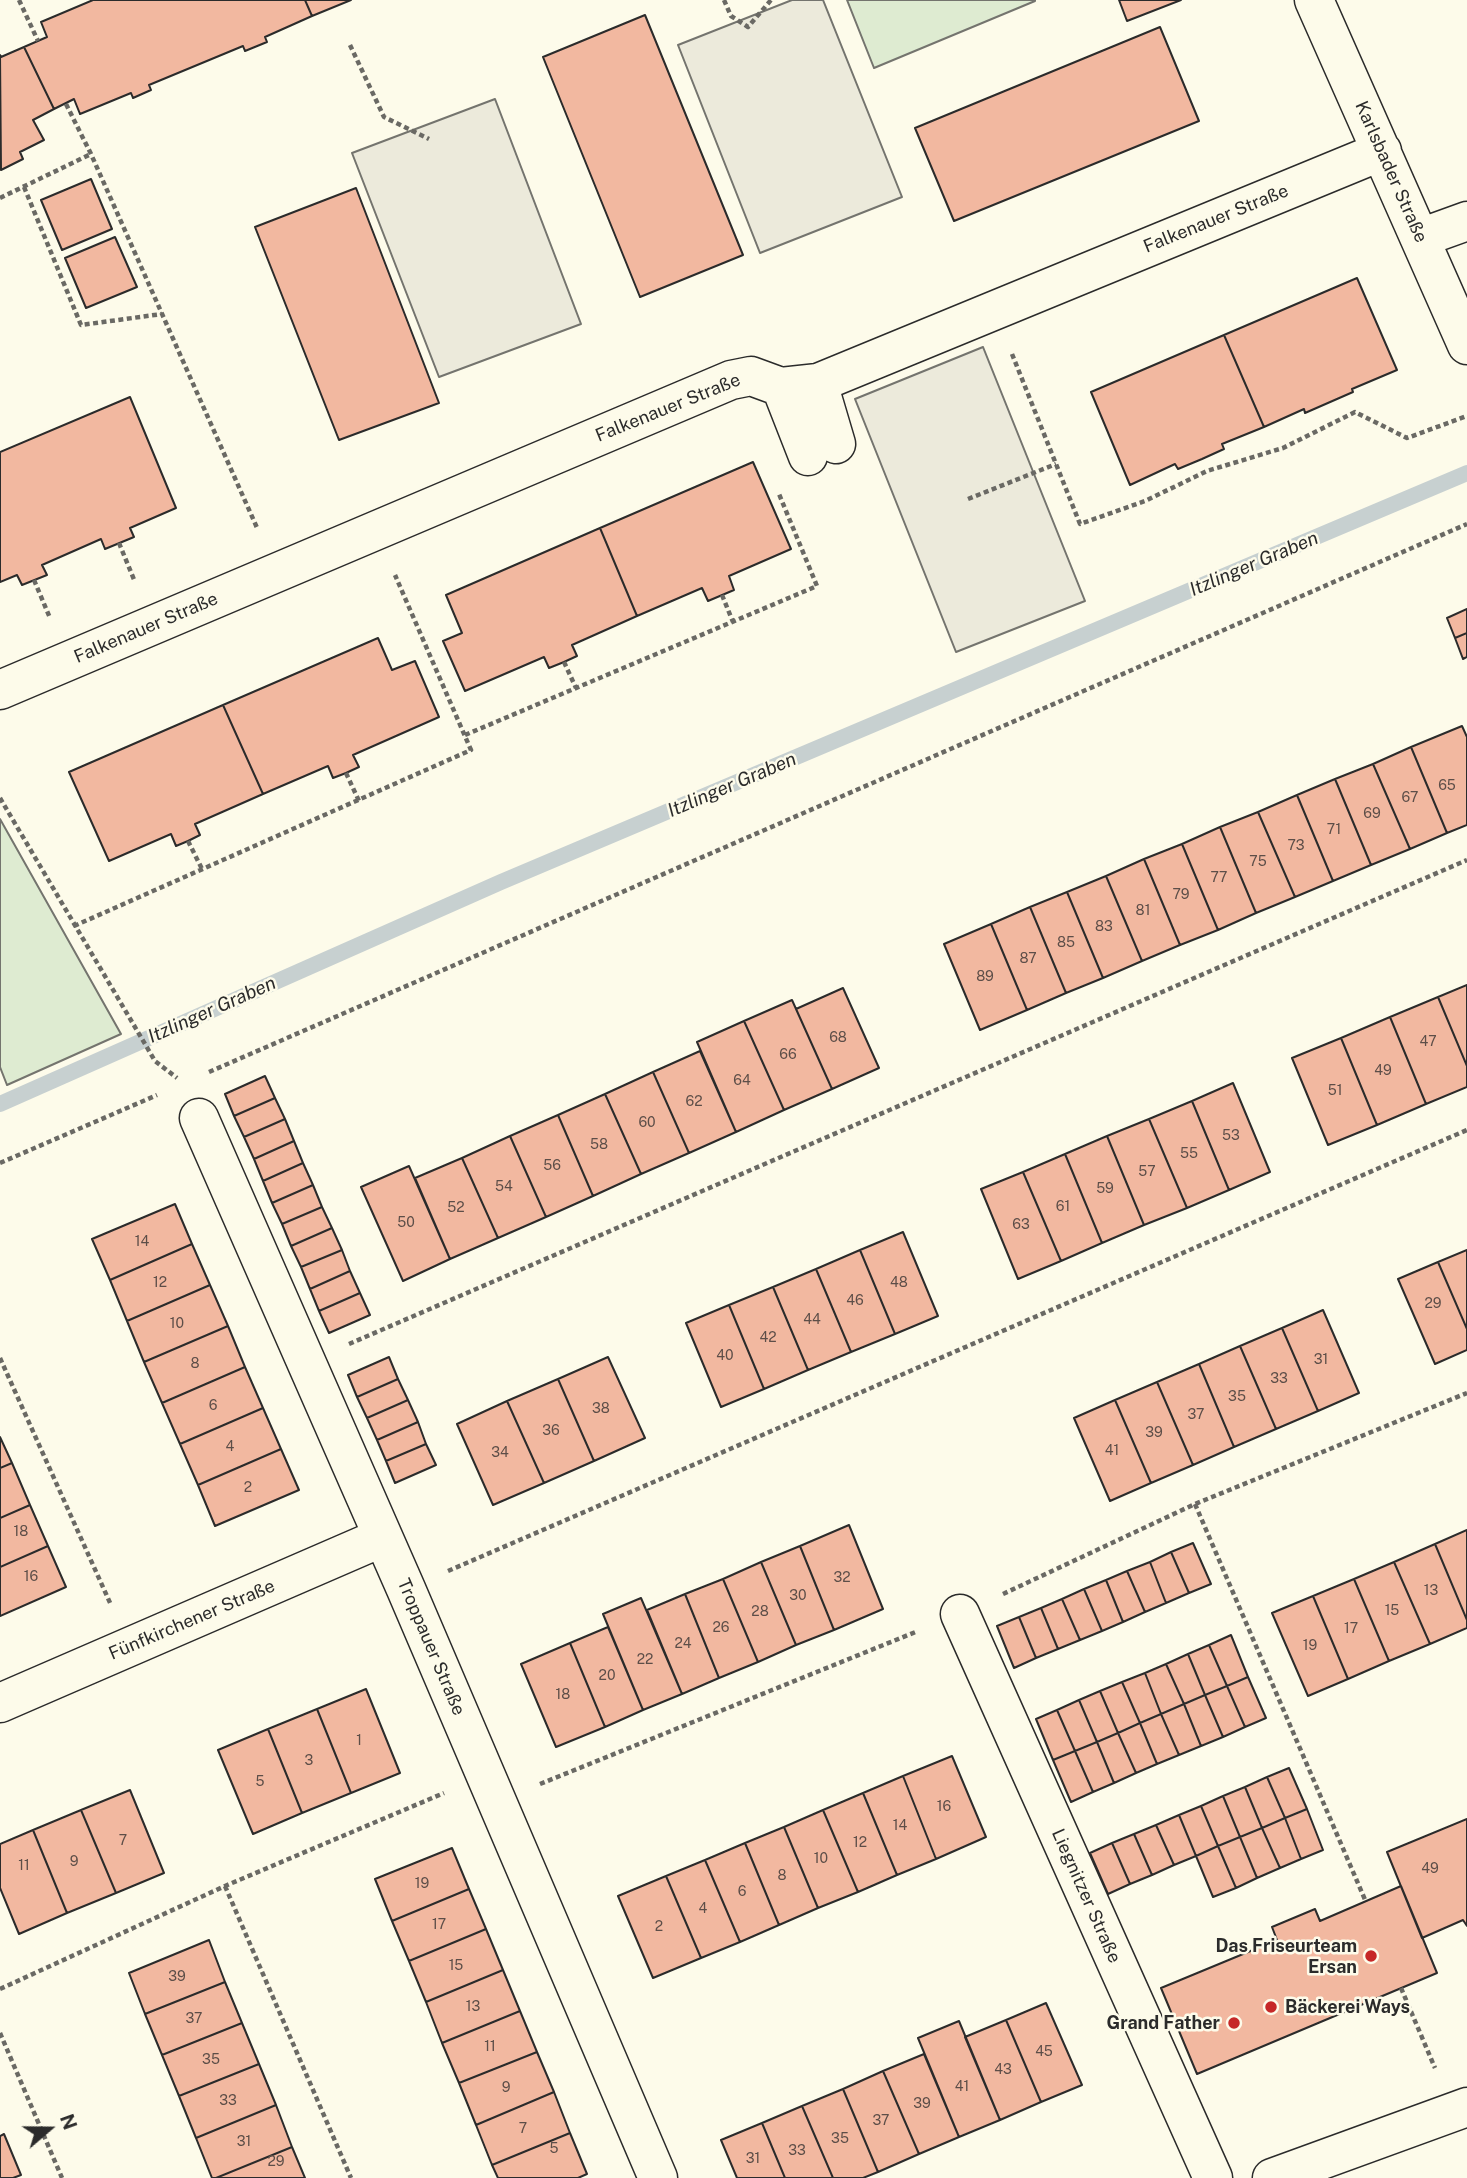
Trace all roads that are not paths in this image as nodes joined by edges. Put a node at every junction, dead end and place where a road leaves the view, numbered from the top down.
1 (1314, 0) edge
2 (1381, 151) junction
3 (1467, 221) edge
4 (1420, 238) junction
5 (1467, 345) edge
6 (800, 385) junction
7 (822, 450) dead end
8 (0, 690) edge
9 (199, 1118) dead end
10 (383, 1537) junction
11 (960, 1614) dead end
12 (0, 1703) edge
13 (1460, 2110) edge
14 (1345, 2166) edge
15 (658, 2178) edge
16 (1213, 2178) edge
17 (1272, 2178) edge

1 - 2 street, Karlsbader Straße
2 - 4 street, Karlsbader Straße
2 - 6 street, Falkenauer Straße
3 - 4 street
4 - 5 street, Karlsbader Straße
6 - 7 street
6 - 8 street, Falkenauer Straße
9 - 10 street, Troppauer Straße
10 - 12 street, Fünfkirchener Straße
10 - 15 street, Troppauer Straße
11 - 16 street, Liegnitzer Straße
13 - 14 street
14 - 17 street

